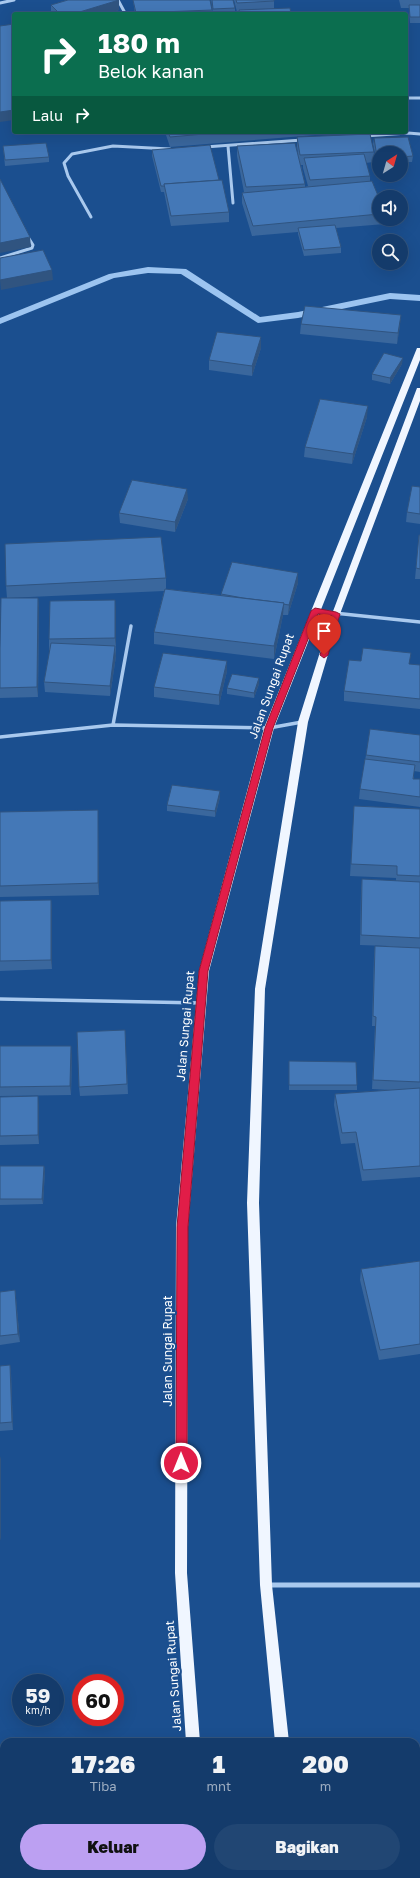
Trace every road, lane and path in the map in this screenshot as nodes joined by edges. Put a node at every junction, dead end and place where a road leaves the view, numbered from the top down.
1 (14, 0) edge
2 (118, 0) edge
3 (0, 3) edge
4 (124, 12) edge
5 (408, 98) edge
6 (420, 98) edge
7 (408, 132) edge
8 (384, 134) edge
9 (420, 134) edge
10 (361, 136) edge
11 (306, 140) edge
12 (228, 146) junction
13 (197, 148) edge
14 (174, 149) edge
15 (233, 203) dead end
16 (91, 217) dead end
17 (27, 234) edge
18 (0, 258) edge
19 (418, 353) edge
20 (420, 390) edge
21 (315, 611) junction
22 (336, 614) junction
23 (420, 622) edge
24 (131, 626) dead end
25 (303, 722) junction
26 (113, 725) junction
27 (269, 728) junction
28 (0, 737) edge
29 (0, 999) edge
30 (201, 1003) junction
31 (266, 1585) junction
32 (420, 1586) edge
33 (193, 1738) edge
34 (282, 1738) edge

1 - 3 street
2 - 4 street
5 - 6 street
7 - 9 street
8 - 10 street
11 - 12 street
12 - 13 street
12 - 15 street
14 - 16 street
17 - 18 street
19 - 21 main road, Jalan Sungai Rupat
20 - 22 main road
21 - 22 street
21 - 27 main road, Jalan Sungai Rupat
22 - 23 street
22 - 25 main road
24 - 26 street
25 - 27 street
25 - 31 main road
26 - 27 street
26 - 28 street
27 - 30 main road, Jalan Sungai Rupat
29 - 30 street
30 - 33 main road, Jalan Sungai Rupat
31 - 32 street
31 - 34 main road

